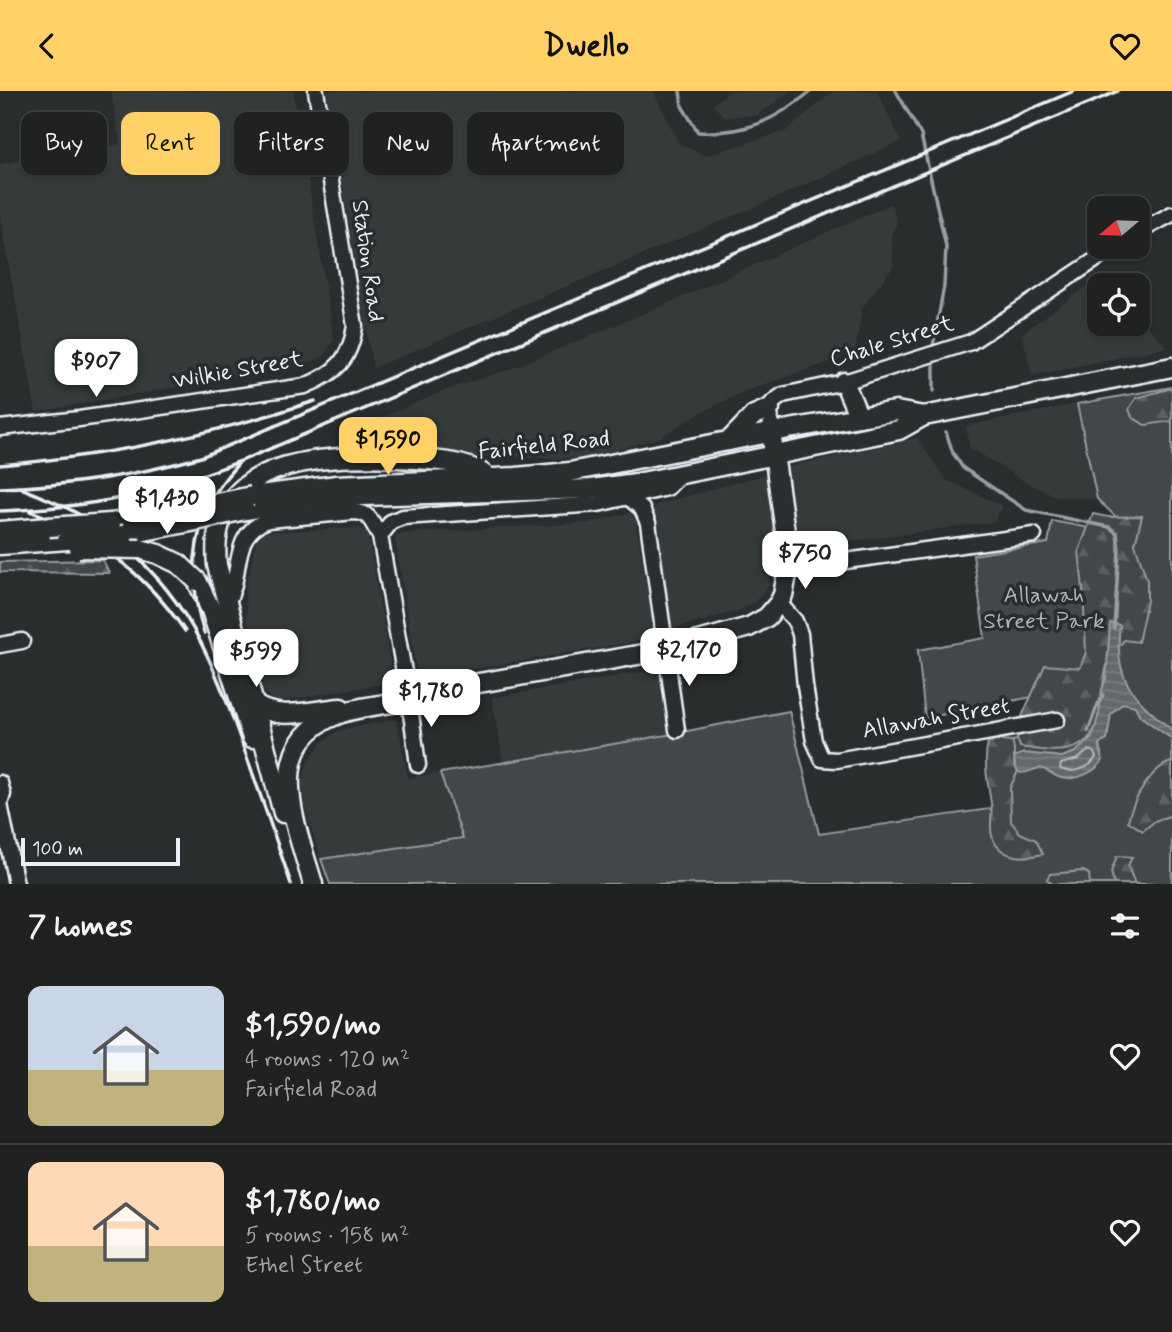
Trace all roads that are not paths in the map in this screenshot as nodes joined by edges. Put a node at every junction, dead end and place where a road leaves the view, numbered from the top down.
1 (316, 91) edge
2 (1172, 214) edge
3 (1150, 226) edge
4 (1097, 259) edge
5 (348, 354) joint
6 (1172, 367) edge
7 (844, 382) junction
8 (770, 408) junction
9 (924, 416) junction
10 (859, 417) junction
11 (0, 428) edge
12 (771, 432) junction
13 (729, 441) junction
14 (774, 455) junction
15 (681, 474) junction
16 (488, 478) junction
17 (629, 498) junction
18 (249, 503) junction
19 (118, 529) junction
20 (0, 530) edge
21 (46, 535) junction
22 (1034, 535) dead end
23 (380, 536) junction
24 (73, 544) junction
25 (0, 545) edge
26 (788, 569) junction
27 (226, 603) junction
28 (779, 603) junction
29 (22, 641) dead end
30 (0, 645) edge
31 (666, 650) junction
32 (409, 700) junction
33 (254, 704) junction
34 (365, 707) junction
35 (1056, 720) dead end
36 (677, 730) dead end
37 (418, 765) dead end
38 (0, 783) edge
39 (0, 804) edge
40 (284, 816) junction
41 (16, 884) edge
42 (313, 884) edge

1 - 5 street, Station Road
2 - 3 street
4 - 7 street, Chale Street
5 - 11 street, Wilkie Street
6 - 9 main road, Fairfield Road
7 - 8 street, Chale Street
7 - 10 main road
8 - 12 street
8 - 13 main road
9 - 10 main road, Fairfield Road
9 - 14 main road, Fairfield Road
10 - 12 main road, Fairfield Road
12 - 13 main road, Fairfield Road
12 - 14 main road
13 - 16 main road, Fairfield Road
14 - 15 main road, Fairfield Road
14 - 26 main road
15 - 17 street, Fairfield Road
15 - 18 main road, Fairfield Road
16 - 18 main road, Fairfield Road
16 - 27 main road
17 - 23 street, Fairfield Road
17 - 31 street
18 - 19 main road, Fairfield Road, bridge
19 - 21 main road, Fairfield Road, bridge
19 - 24 main road, Fairfield Road, bridge
20 - 21 main road, Fairfield Road
21 - 24 main road
21 - 25 main road, Fairfield Road
22 - 26 street
23 - 27 street
23 - 32 street
24 - 40 main road, bridge
26 - 28 main road
27 - 33 main road
28 - 31 main road
28 - 35 street, Allawah Street
29 - 30 street
31 - 32 main road
31 - 36 street
32 - 34 main road
32 - 37 street
33 - 34 main road
33 - 40 main road
34 - 42 main road
38 - 39 street
39 - 41 street
40 - 42 main road

